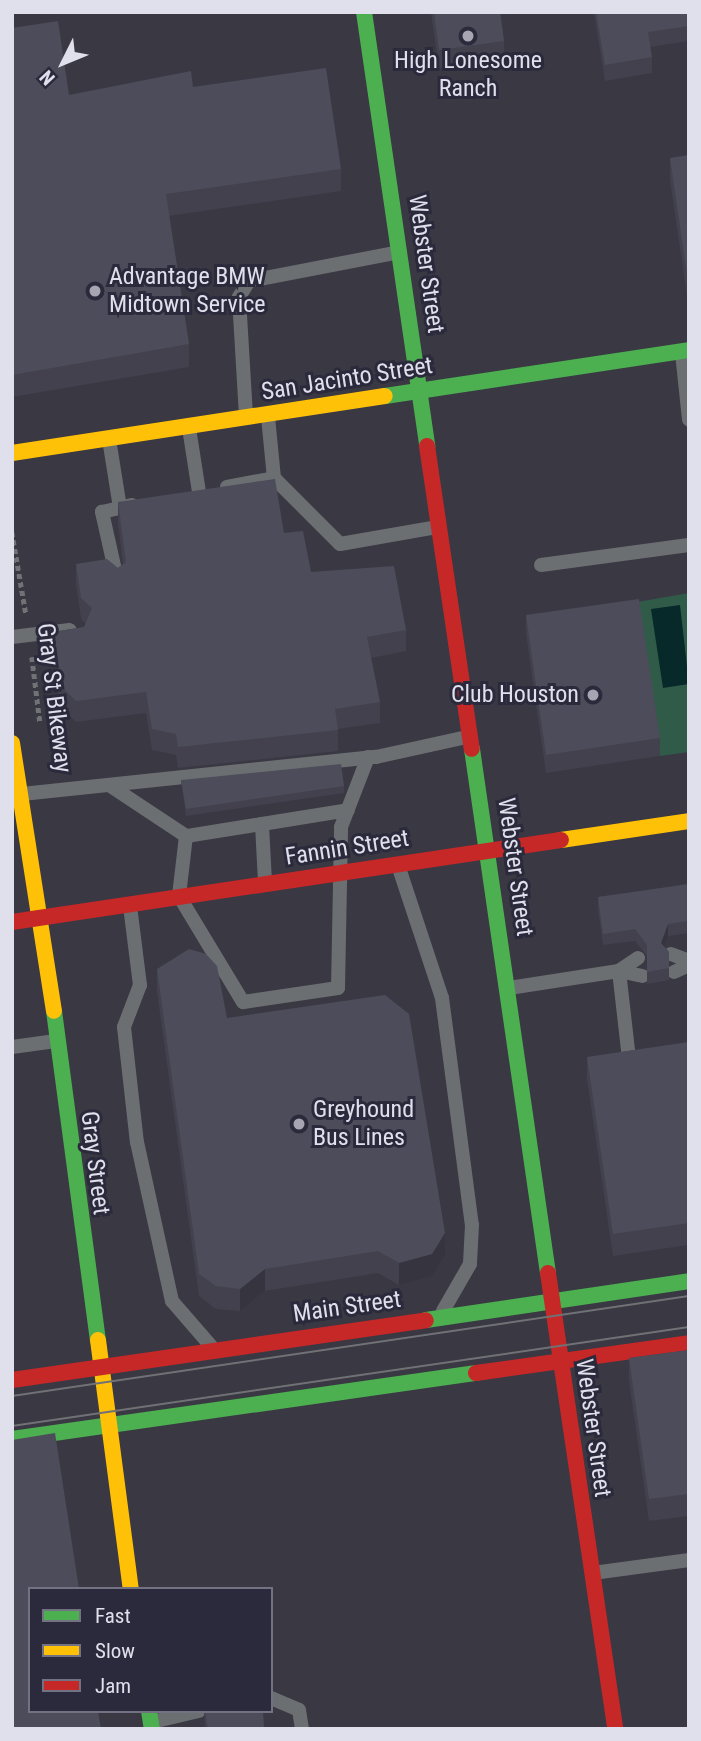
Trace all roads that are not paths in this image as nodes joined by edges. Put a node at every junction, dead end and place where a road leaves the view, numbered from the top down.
1 (364, 12) edge
2 (401, 251) junction
3 (686, 351) edge
4 (422, 390) junction
5 (268, 414) junction
6 (246, 417) junction
7 (689, 420) edge
8 (189, 426) junction
9 (108, 438) junction
10 (12, 453) edge
11 (274, 478) junction
12 (146, 502) edge
13 (120, 508) junction
14 (442, 526) junction
15 (689, 545) edge
16 (541, 565) dead end
17 (117, 579) edge
18 (82, 629) edge
19 (12, 637) edge
20 (473, 736) junction
21 (12, 743) edge
22 (368, 757) junction
23 (112, 787) junction
24 (21, 794) junction
25 (348, 810) junction
26 (689, 821) edge
27 (262, 824) junction
28 (186, 836) junction
29 (490, 849) junction
30 (398, 863) junction
31 (341, 872) junction
32 (265, 883) junction
33 (179, 896) junction
34 (129, 904) junction
35 (42, 917) junction
36 (12, 922) edge
37 (671, 954) edge
38 (638, 958) dead end
39 (689, 963) edge
40 (619, 971) junction
41 (674, 972) dead end
42 (642, 976) dead end
43 (509, 988) junction
44 (57, 1041) junction
45 (12, 1047) edge
46 (629, 1059) edge
47 (689, 1281) edge
48 (551, 1300) junction
49 (439, 1317) junction
50 (689, 1343) edge
51 (214, 1349) junction
52 (560, 1362) junction
53 (98, 1367) junction
54 (12, 1380) edge
55 (107, 1424) junction
56 (12, 1439) edge
57 (689, 1560) edge
58 (592, 1574) junction
59 (131, 1587) edge
60 (273, 1699) edge
61 (189, 1713) edge
62 (151, 1721) edge
63 (302, 1729) edge
64 (615, 1729) edge

1 - 2 main road, Webster Street
2 - 4 main road, Webster Street
2 - 6 lane
3 - 4 main road, San Jacinto Street
3 - 7 lane
4 - 5 main road, San Jacinto Street
4 - 14 main road, Webster Street
5 - 6 main road, San Jacinto Street
5 - 11 lane
6 - 8 main road, San Jacinto Street
8 - 9 main road, San Jacinto Street
8 - 11 lane
9 - 10 main road, San Jacinto Street
9 - 13 lane
11 - 14 lane
12 - 13 lane
13 - 17 lane
14 - 20 main road, Webster Street
15 - 16 lane
18 - 19 lane
20 - 22 lane
20 - 29 main road, Webster Street
21 - 24 main road, Gray Street
22 - 23 lane
22 - 25 lane
23 - 24 lane
23 - 28 lane
24 - 35 main road, Gray Street
25 - 27 lane
25 - 31 lane
26 - 29 main road, Fannin Street
27 - 28 lane
27 - 32 lane
28 - 33 lane
29 - 30 main road, Fannin Street
29 - 43 main road, Webster Street
30 - 31 main road, Fannin Street
30 - 49 lane
31 - 32 main road, Fannin Street
31 - 33 lane
32 - 33 main road, Fannin Street
33 - 34 main road, Fannin Street
34 - 35 main road, Fannin Street
34 - 51 lane
35 - 36 main road, Fannin Street
35 - 44 main road, Gray Street
37 - 39 lane
38 - 40 lane
39 - 41 lane
40 - 42 lane
40 - 43 lane
40 - 46 lane
43 - 48 main road, Webster Street
44 - 45 lane
44 - 53 main road, Gray Street
47 - 48 main road, Main Street
48 - 49 main road, Main Street
48 - 52 main road, Webster Street
49 - 51 main road, Main Street
50 - 52 main road
51 - 53 main road, Main Street
52 - 55 main road
52 - 58 main road, Webster Street
53 - 54 main road, Main Street
53 - 55 main road, Gray Street
55 - 56 main road
55 - 59 main road, Gray Street
57 - 58 lane
58 - 64 main road, Webster Street
60 - 63 lane
61 - 62 lane

